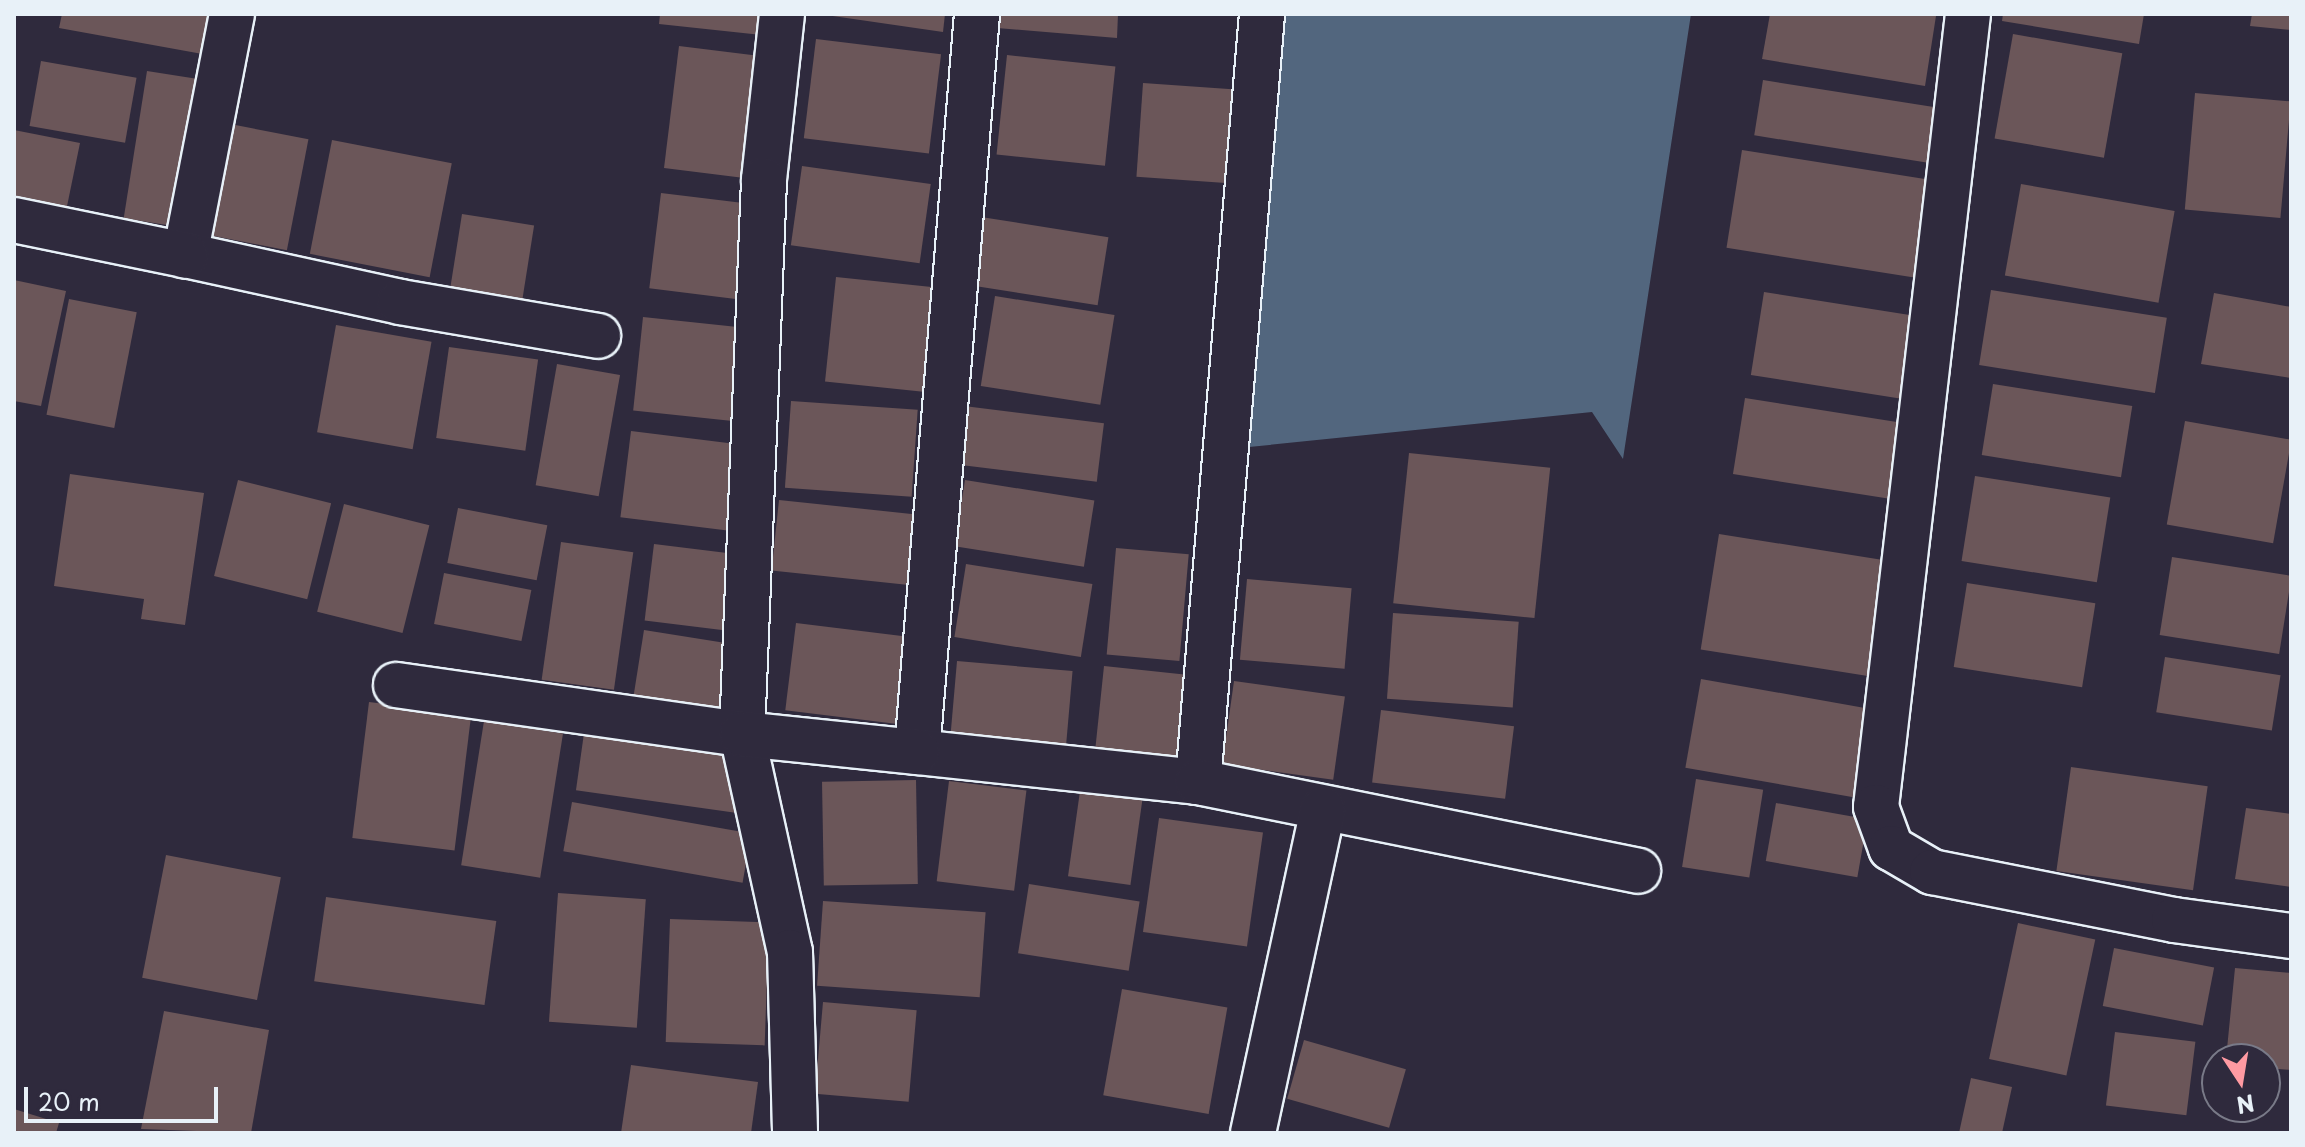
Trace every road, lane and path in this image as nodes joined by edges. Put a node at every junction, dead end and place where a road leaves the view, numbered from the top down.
1 (232, 14) edge
2 (782, 14) edge
3 (977, 14) edge
4 (1262, 14) edge
5 (1968, 14) edge
6 (14, 220) edge
7 (185, 255) junction
8 (598, 336) dead end
9 (396, 685) dead end
10 (742, 734) junction
11 (917, 752) junction
12 (1198, 782) junction
13 (1323, 809) junction
14 (1638, 871) dead end
15 (2291, 936) edge
16 (795, 1133) edge
17 (1253, 1133) edge

1 - 7 street
2 - 10 street
3 - 11 street
4 - 12 street
5 - 15 street
6 - 7 street
7 - 8 street
9 - 10 street
10 - 11 street
10 - 16 street
11 - 12 street
12 - 13 street
13 - 14 street
13 - 17 street

